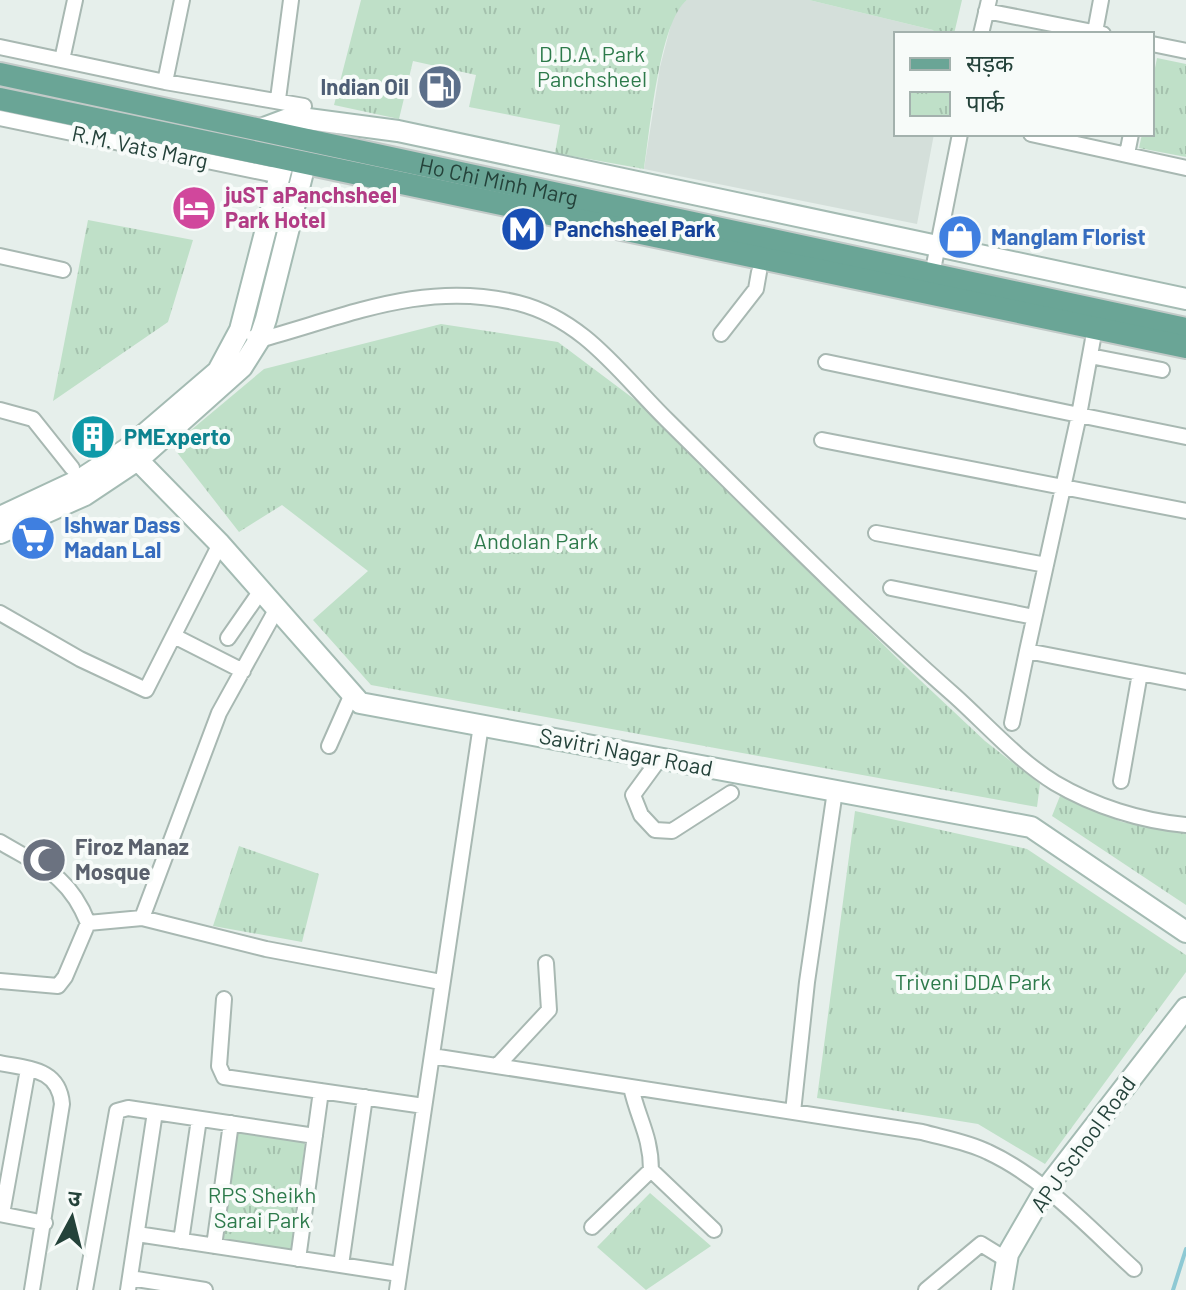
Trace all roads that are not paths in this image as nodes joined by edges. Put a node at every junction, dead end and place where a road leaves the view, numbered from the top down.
1 (75, 0) edge
2 (182, 0) edge
3 (291, 0) edge
4 (1101, 0) edge
5 (987, 6) edge
6 (981, 32) edge
7 (1095, 32) edge
8 (1099, 32) edge
9 (1154, 44) edge
10 (0, 47) edge
11 (1186, 51) edge
12 (62, 60) junction
13 (0, 74) edge
14 (165, 82) junction
15 (0, 99) edge
16 (278, 99) junction
17 (304, 106) dead end
18 (0, 118) edge
19 (261, 129) junction
20 (960, 136) edge
21 (1041, 136) edge
22 (1131, 136) edge
23 (1127, 154) junction
24 (290, 166) junction
25 (1186, 168) edge
26 (283, 206) junction
27 (938, 246) junction
28 (261, 247) junction
29 (283, 253) junction
30 (0, 256) edge
31 (63, 270) dead end
32 (759, 272) dead end
33 (932, 275) junction
34 (1186, 299) edge
35 (1095, 328) junction
36 (1186, 329) edge
37 (240, 330) junction
38 (721, 334) dead end
39 (259, 340) junction
40 (1186, 347) edge
41 (1090, 356) junction
42 (826, 362) dead end
43 (1162, 370) dead end
44 (0, 410) edge
45 (1079, 415) junction
46 (1186, 437) edge
47 (822, 440) dead end
48 (133, 454) junction
49 (72, 468) dead end
50 (1064, 486) junction
51 (1186, 511) edge
52 (0, 517) edge
53 (0, 533) edge
54 (876, 533) dead end
55 (220, 544) junction
56 (1046, 565) junction
57 (891, 588) dead end
58 (260, 592) junction
59 (276, 610) junction
60 (0, 613) edge
61 (1034, 617) junction
62 (174, 636) junction
63 (228, 638) dead end
64 (1027, 651) junction
65 (243, 671) junction
66 (1140, 673) junction
67 (1186, 682) edge
68 (352, 694) junction
69 (1012, 723) dead end
70 (481, 725) junction
71 (329, 746) dead end
72 (660, 758) junction
73 (1121, 781) dead end
74 (835, 791) junction
75 (731, 793) dead end
76 (1186, 825) edge
77 (0, 842) edge
78 (142, 918) junction
79 (88, 923) junction
80 (1186, 932) edge
81 (546, 963) dead end
82 (0, 981) edge
83 (441, 982) junction
84 (224, 999) dead end
85 (1186, 1008) edge
86 (1186, 1022) edge
87 (432, 1056) junction
88 (0, 1063) edge
89 (497, 1066) junction
90 (28, 1069) junction
91 (631, 1087) junction
92 (321, 1091) junction
93 (365, 1097) junction
94 (424, 1106) junction
95 (155, 1112) junction
96 (793, 1112) junction
97 (199, 1119) junction
98 (231, 1123) junction
99 (315, 1136) junction
100 (651, 1170) junction
101 (1049, 1193) junction
102 (1, 1214) edge
103 (45, 1223) junction
104 (592, 1227) dead end
105 (714, 1230) dead end
106 (137, 1234) junction
107 (181, 1241) junction
108 (214, 1246) junction
109 (298, 1259) junction
110 (1007, 1260) junction
111 (341, 1265) junction
112 (1134, 1269) dead end
113 (399, 1274) junction
114 (129, 1284) edge
115 (32, 1290) edge
116 (85, 1290) edge
117 (205, 1290) edge
118 (397, 1290) edge
119 (926, 1290) edge
120 (1002, 1290) edge
121 (1011, 1290) edge

1 - 12 street
2 - 14 street
3 - 16 street
4 - 8 street
5 - 6 street
5 - 7 street
9 - 11 street
10 - 12 street
12 - 14 street
13 - 19 main road, Ho Chi Minh Marg
14 - 16 street
15 - 24 main road, Ho Chi Minh Marg
16 - 17 street
18 - 24 street, R.M. Vats Marg
19 - 27 street
19 - 33 main road, Ho Chi Minh Marg
20 - 27 street
21 - 23 street
22 - 23 street
23 - 25 street
24 - 26 street
24 - 35 main road, Ho Chi Minh Marg
26 - 28 street
26 - 29 street
27 - 33 street
27 - 34 street
28 - 29 street
28 - 37 street
29 - 39 street
30 - 31 street
32 - 38 street
33 - 36 main road, Ho Chi Minh Marg
35 - 40 main road, Ho Chi Minh Marg
35 - 41 street
37 - 39 street
37 - 48 street
39 - 48 street
39 - 76 street
41 - 43 street
41 - 45 street
42 - 45 street
44 - 49 street
45 - 46 street
45 - 50 street
47 - 50 street
48 - 52 street
48 - 53 street
48 - 55 street, Savitri Nagar Road
50 - 51 street
50 - 56 street
54 - 56 street
55 - 58 street, Savitri Nagar Road
55 - 62 street
56 - 61 street
57 - 61 street
58 - 59 street, Savitri Nagar Road
58 - 63 street
59 - 65 street
59 - 68 street, Savitri Nagar Road
60 - 62 street
61 - 64 street
62 - 65 street
64 - 66 street
64 - 69 street
65 - 78 street
66 - 67 street
66 - 73 street
68 - 70 street, Savitri Nagar Road
68 - 71 street
70 - 72 street, Savitri Nagar Road
70 - 83 street
72 - 74 street, Savitri Nagar Road
72 - 75 street
74 - 80 street, Savitri Nagar Road
74 - 96 street
77 - 79 street
78 - 79 street
78 - 83 street
79 - 82 street
81 - 89 street
83 - 87 street
84 - 92 street
85 - 101 street, APJ School Road
86 - 101 street
87 - 89 street
87 - 94 street
88 - 90 street
89 - 91 street
90 - 102 street
90 - 103 street
91 - 96 street
91 - 100 street
92 - 93 street
92 - 99 street
93 - 94 street
93 - 111 street
94 - 113 street
95 - 97 street
95 - 106 street
95 - 116 street
96 - 101 street
97 - 98 street
97 - 107 street
98 - 99 street
98 - 108 street
99 - 109 street
100 - 104 street
100 - 105 street
101 - 110 street, APJ School Road
101 - 112 street
101 - 121 street
102 - 103 street
103 - 115 street
106 - 107 street
106 - 114 street
107 - 108 street
108 - 109 street
109 - 111 street
110 - 119 street
110 - 120 street, APJ School Road
111 - 113 street
113 - 118 street
114 - 117 street

